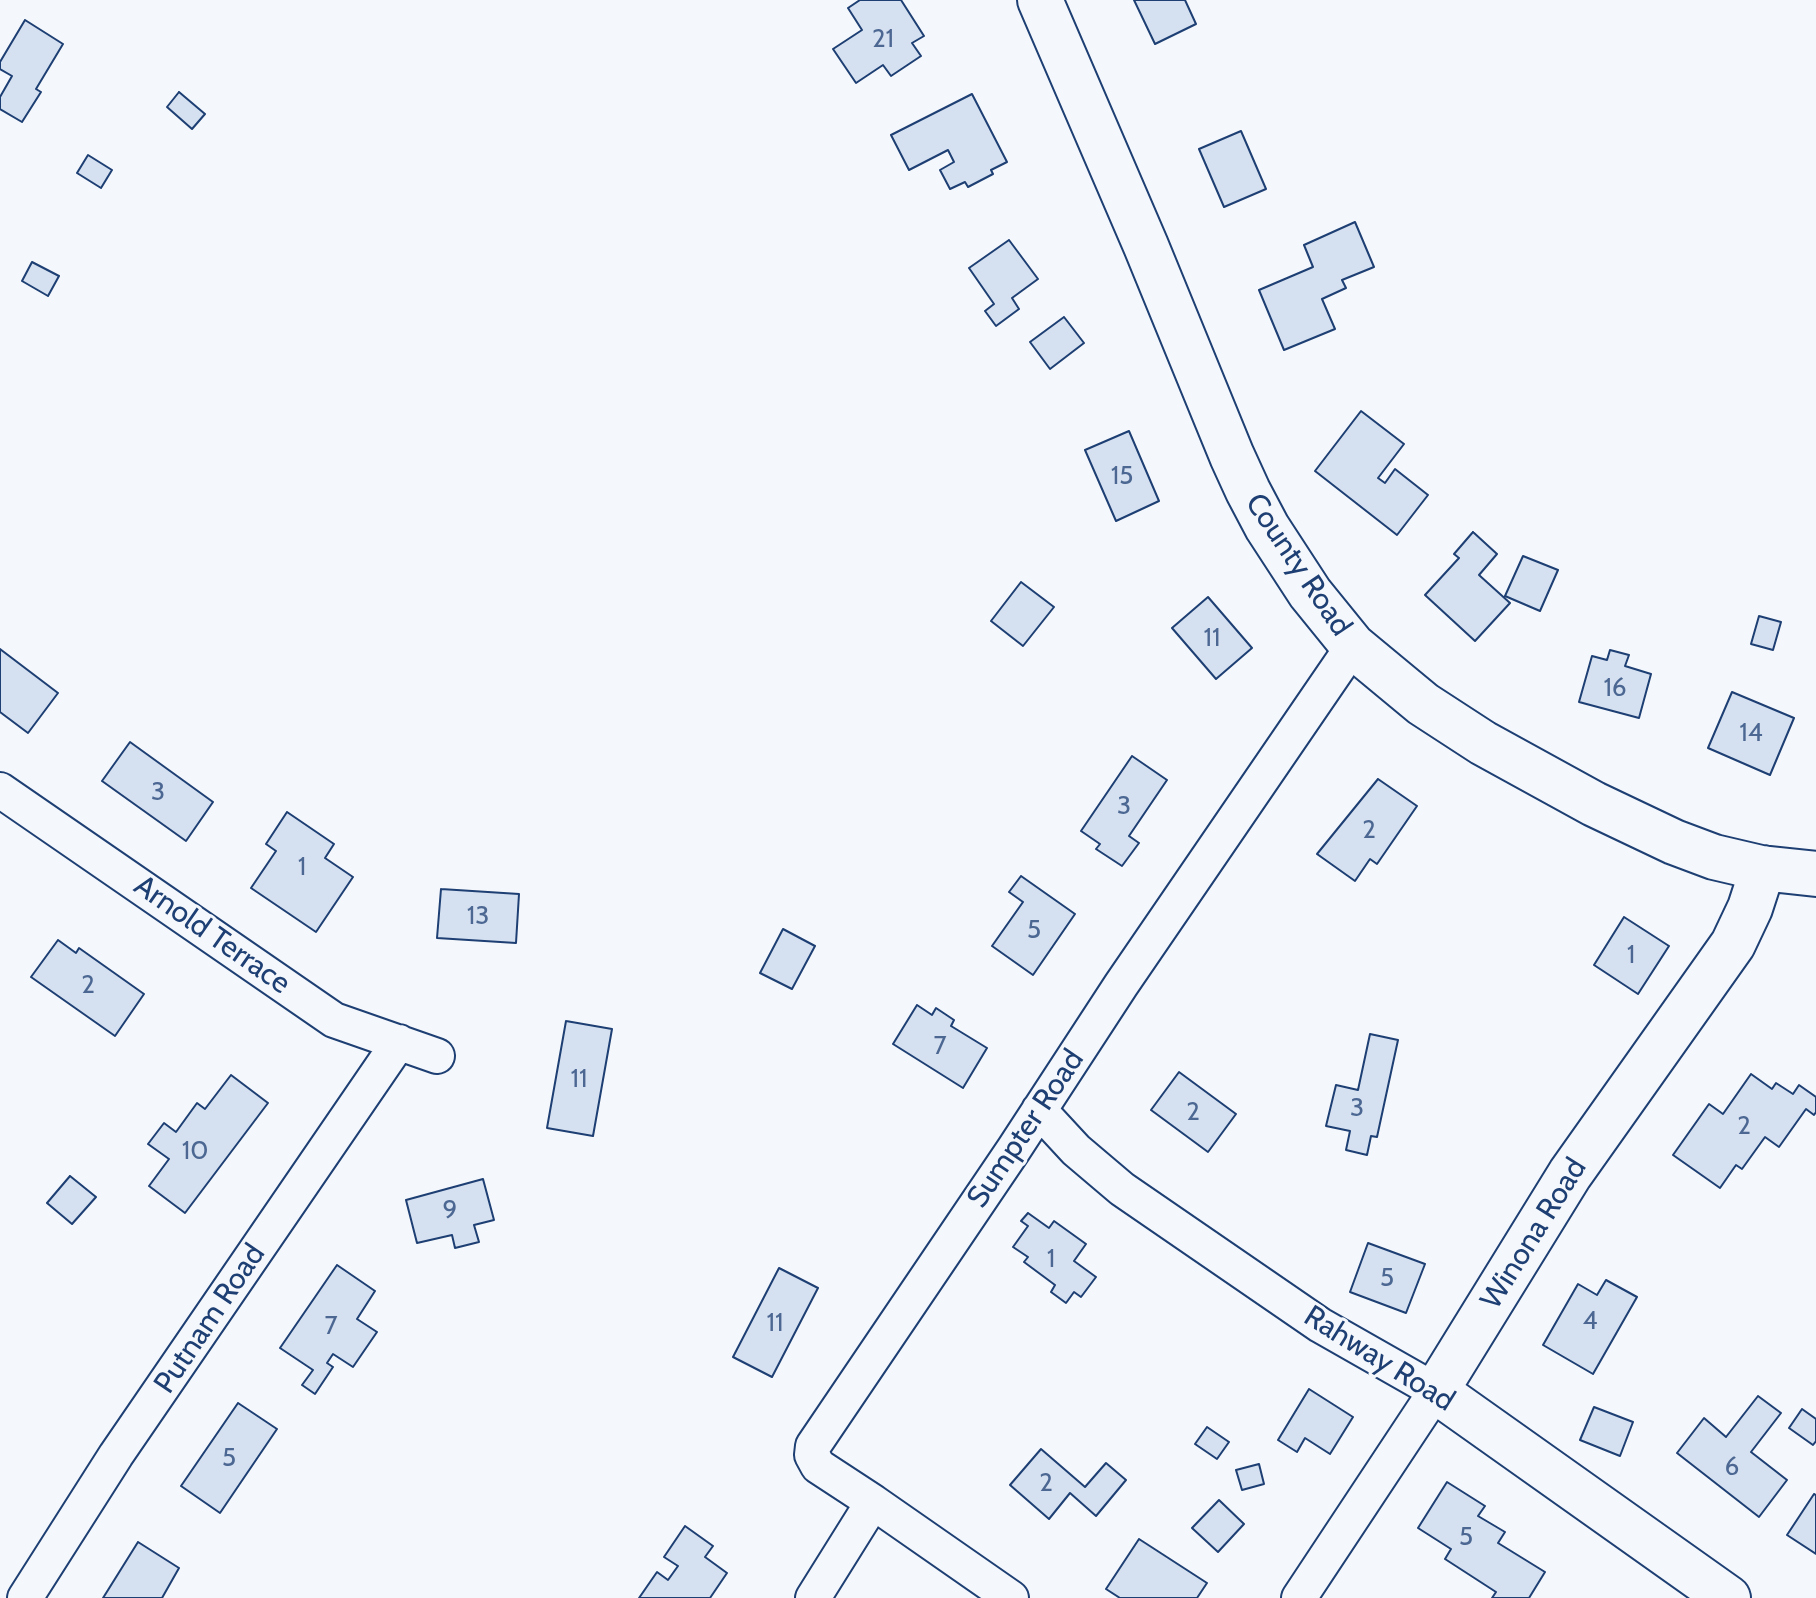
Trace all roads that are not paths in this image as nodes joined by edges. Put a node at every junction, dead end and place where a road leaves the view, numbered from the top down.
1 (1040, 0) edge
2 (1353, 646) junction
3 (0, 790) edge
4 (1763, 868) junction
5 (1816, 874) edge
6 (399, 1042) junction
7 (437, 1056) dead end
8 (1039, 1110) junction
9 (1436, 1391) junction
10 (873, 1502) junction
11 (25, 1598) edge
12 (813, 1598) edge
13 (1011, 1598) edge
14 (1299, 1598) edge
15 (1728, 1598) edge

1 - 2 street, County Road
2 - 4 street, County Road
2 - 8 street, Sumpter Road
3 - 6 street, Arnold Terrace
4 - 5 street, County Road
4 - 9 street, Winona Road
6 - 7 street, Arnold Terrace
6 - 11 street, Putnam Road
8 - 9 street, Rahway Road
8 - 10 street, Sumpter Road
9 - 14 street, Winona Road
9 - 15 street, Rahway Road
10 - 12 street
10 - 13 street, Sumpter Road

